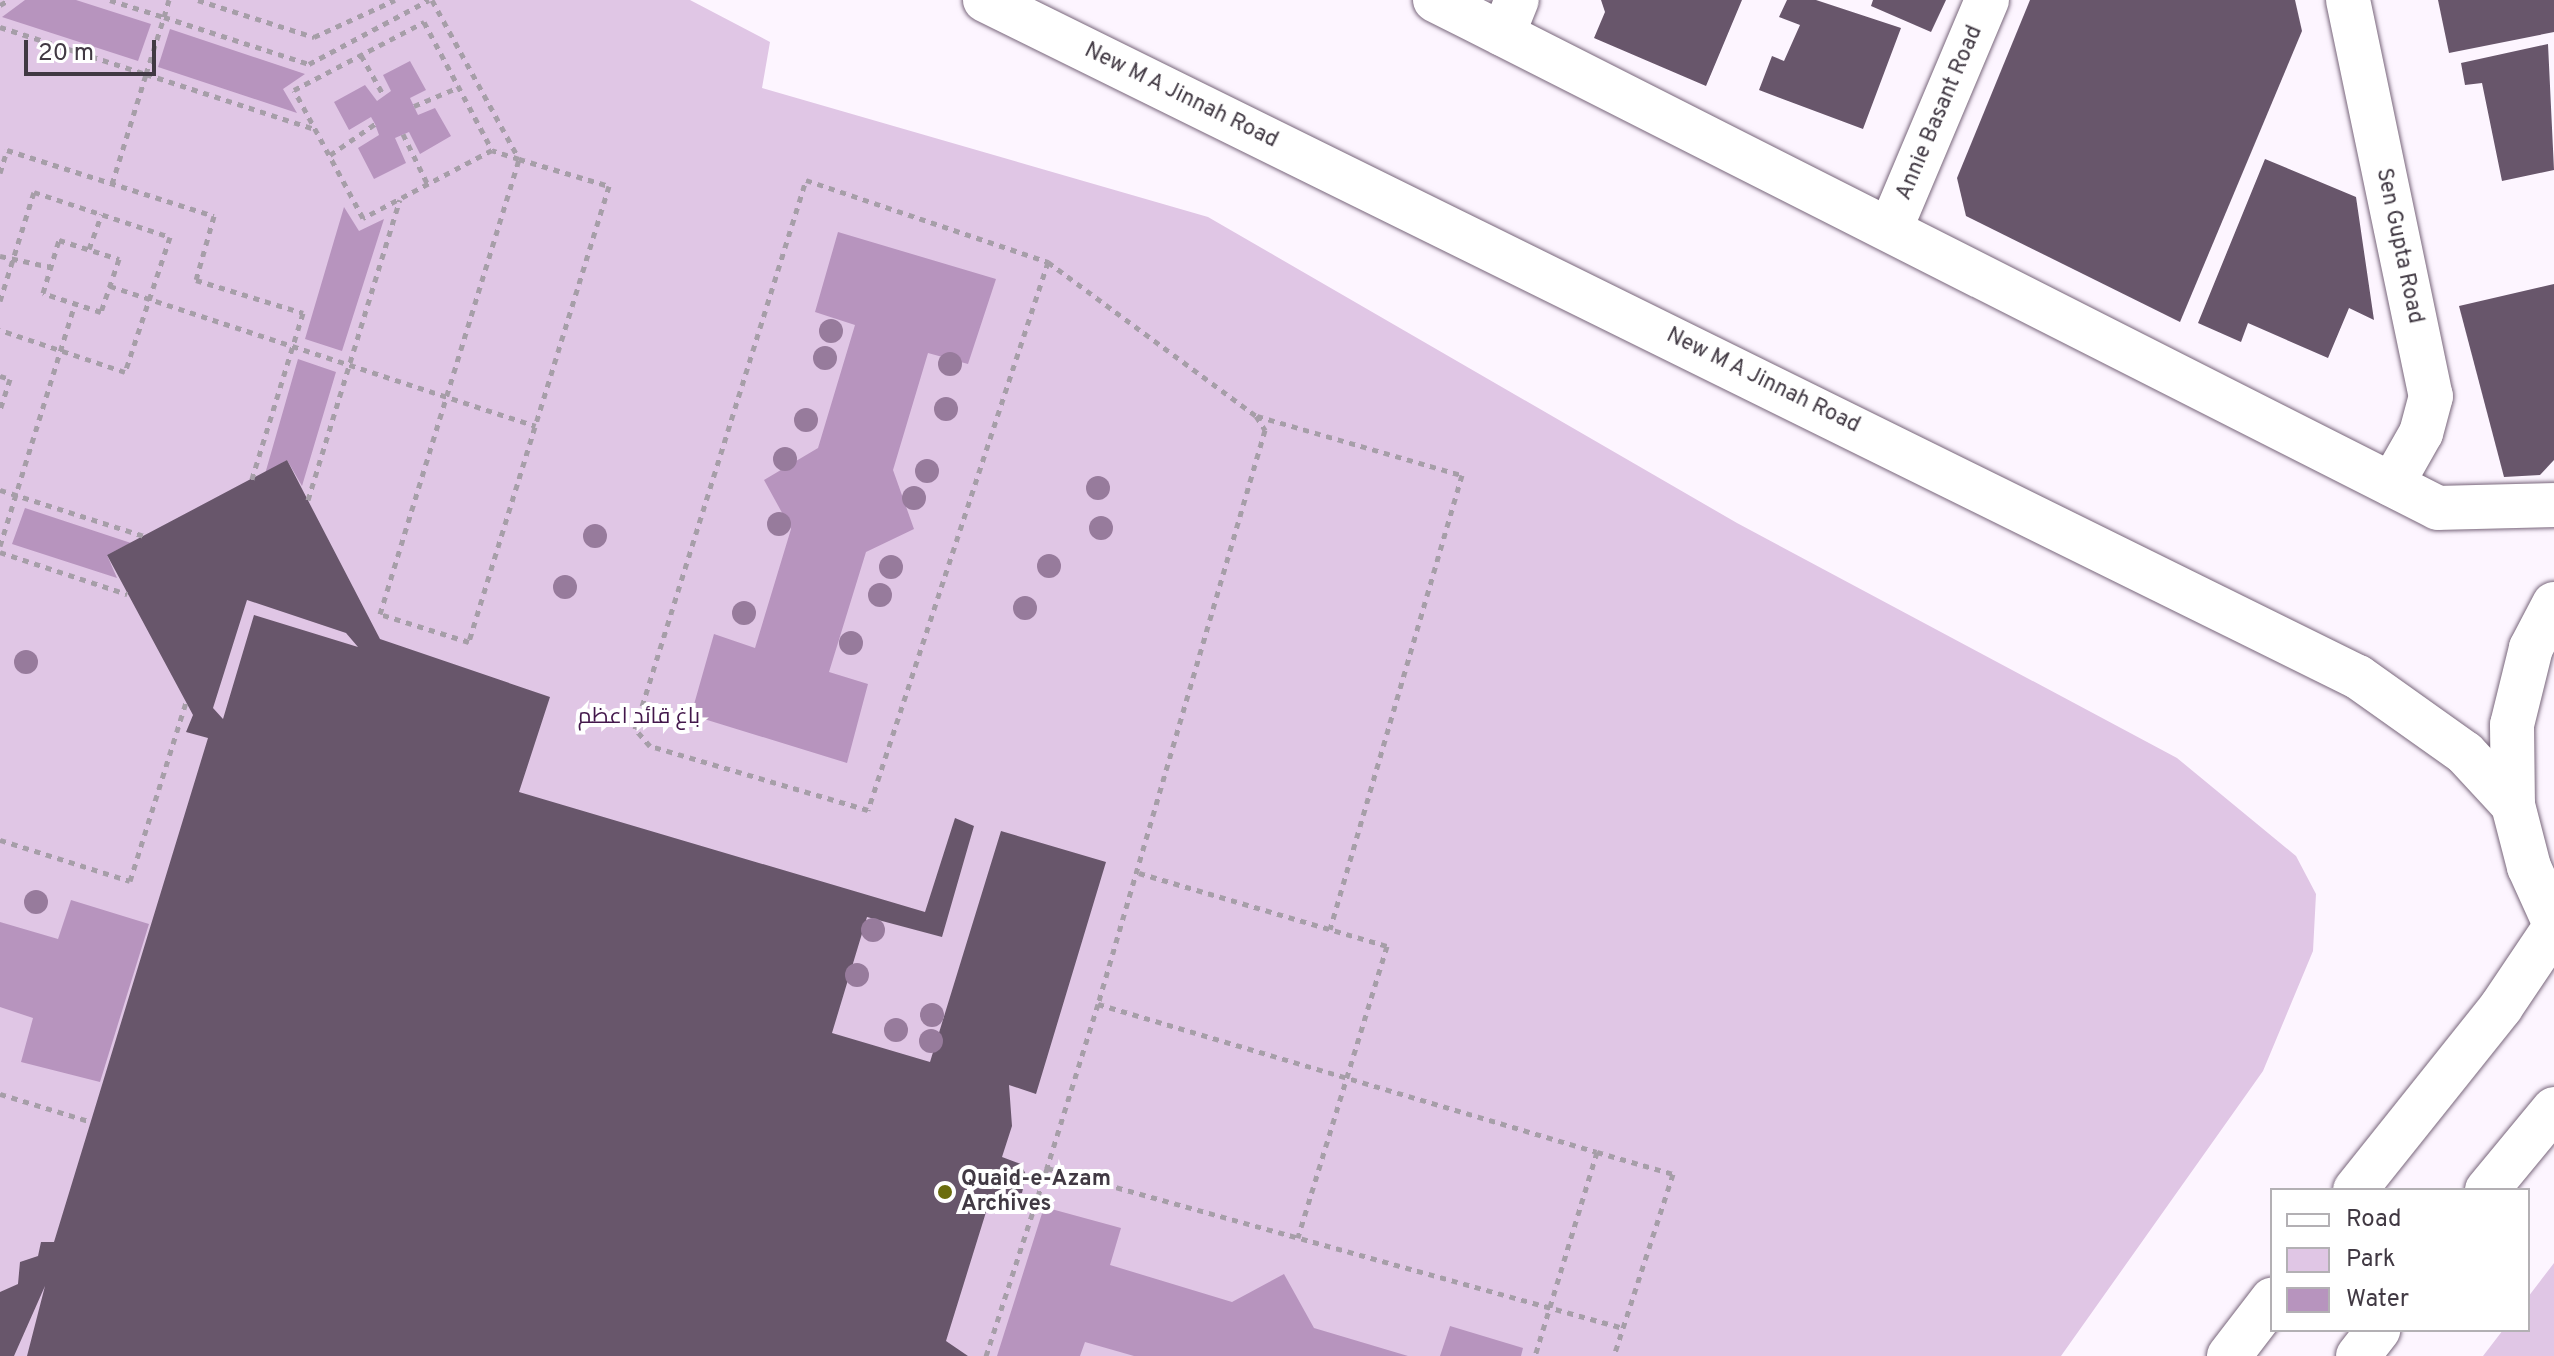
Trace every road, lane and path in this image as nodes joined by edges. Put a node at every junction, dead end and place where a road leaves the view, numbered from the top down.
1 (9, 0) edge
2 (110, 0) edge
3 (169, 0) edge
4 (198, 0) edge
5 (395, 0) edge
6 (431, 0) edge
7 (985, 0) edge
8 (1435, 0) edge
9 (1987, 0) edge
10 (2348, 0) edge
11 (0, 5) edge
12 (164, 17) junction
13 (1510, 17) edge
14 (0, 27) edge
15 (361, 55) junction
16 (146, 74) junction
17 (459, 87) junction
18 (384, 96) dead end
19 (414, 106) dead end
20 (375, 124) dead end
21 (316, 129) junction
22 (403, 134) dead end
23 (492, 150) junction
24 (330, 155) junction
25 (519, 159) junction
26 (0, 173) edge
27 (112, 184) junction
28 (428, 185) junction
29 (400, 200) junction
30 (102, 214) junction
31 (1892, 225) junction
32 (89, 249) junction
33 (0, 256) edge
34 (14, 257) junction
35 (1048, 262) junction
36 (51, 267) junction
37 (110, 286) junction
38 (0, 301) edge
39 (148, 301) junction
40 (75, 304) junction
41 (0, 330) edge
42 (292, 347) junction
43 (61, 351) junction
44 (349, 366) junction
45 (0, 376) edge
46 (447, 397) junction
47 (0, 410) edge
48 (1256, 416) junction
49 (536, 426) junction
50 (251, 482) dead end
51 (2392, 484) junction
52 (0, 490) edge
53 (17, 494) junction
54 (308, 500) dead end
55 (2554, 505) edge
56 (144, 536) dead end
57 (0, 546) edge
58 (0, 552) edge
59 (127, 594) dead end
60 (2554, 604) edge
61 (186, 702) dead end
62 (2513, 805) junction
63 (0, 840) edge
64 (1139, 873) junction
65 (2554, 925) edge
66 (1330, 929) junction
67 (1098, 1004) junction
68 (1346, 1077) junction
69 (0, 1094) edge
70 (2554, 1109) edge
71 (89, 1121) dead end
72 (1597, 1152) junction
73 (1047, 1168) junction
74 (2357, 1188) edge
75 (2489, 1188) edge
76 (1298, 1238) junction
77 (2270, 1303) edge
78 (1549, 1308) junction
79 (1623, 1328) junction
80 (2376, 1332) edge
81 (986, 1356) edge
82 (1535, 1356) edge
83 (1614, 1356) edge
84 (2229, 1356) edge
85 (2358, 1356) edge

1 - 11 path
2 - 12 path
3 - 12 path
4 - 5 path
6 - 12 path
6 - 25 path
7 - 62 main road, New M A Jinnah Road
8 - 13 main road
9 - 31 main road, Annie Basant Road
10 - 51 main road, Sen Gupta Road
12 - 16 path
13 - 31 main road
14 - 16 path
15 - 17 path
15 - 18 path
15 - 21 path
16 - 21 path
16 - 27 path
17 - 19 path
17 - 23 path
20 - 24 path
21 - 24 path
22 - 28 path
23 - 25 path
23 - 28 path
24 - 29 path
25 - 46 path
25 - 49 path
26 - 27 path
27 - 42 path
28 - 29 path
29 - 44 path
30 - 32 path
30 - 34 path
30 - 39 path
31 - 51 main road
32 - 36 path
32 - 37 path
33 - 34 path
34 - 36 path
34 - 38 path
35 - 35 path
35 - 48 path
36 - 40 path
37 - 39 path
37 - 40 path
39 - 42 path
39 - 43 path
40 - 43 path
41 - 43 path
42 - 44 path
42 - 50 path
43 - 53 path
44 - 46 path
44 - 54 path
45 - 47 path
46 - 49 path
46 - 49 path
48 - 64 path
48 - 66 path
51 - 55 main road
52 - 53 path
53 - 56 path
53 - 57 path
58 - 59 path
60 - 62 main road
61 - 63 path
62 - 65 main road
64 - 66 path
64 - 67 path
65 - 74 main road
66 - 68 path
67 - 68 path
67 - 73 path
68 - 72 path
68 - 76 path
69 - 71 path
70 - 75 main road
72 - 78 path
72 - 79 path
73 - 76 path
73 - 81 path
76 - 78 path
77 - 84 main road
78 - 79 path
78 - 82 path
79 - 83 path
80 - 85 main road

